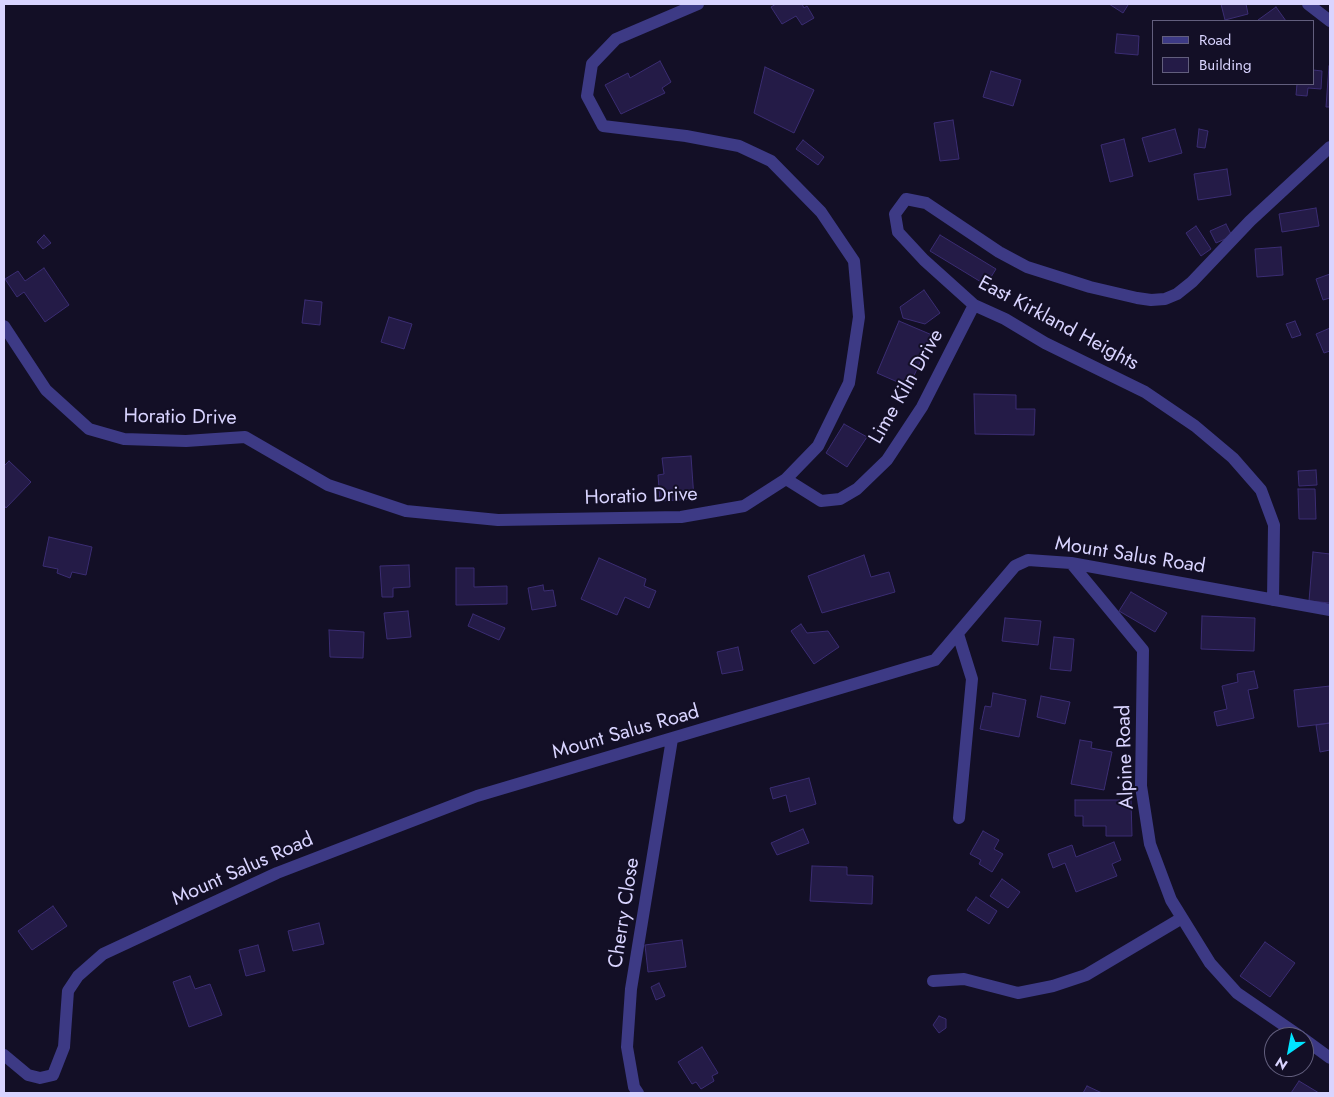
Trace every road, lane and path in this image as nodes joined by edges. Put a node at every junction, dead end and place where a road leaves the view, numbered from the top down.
1 (698, 4) edge
2 (1308, 4) edge
3 (1330, 20) edge
4 (1330, 147) edge
5 (974, 305) junction
6 (4, 326) edge
7 (786, 479) junction
8 (1071, 563) junction
9 (1273, 600) junction
10 (1330, 610) edge
11 (958, 634) junction
12 (672, 739) junction
13 (959, 818) dead end
14 (1182, 918) junction
15 (933, 982) dead end
16 (1286, 1027) edge
17 (1314, 1046) edge
18 (4, 1055) edge
19 (1330, 1058) edge
20 (638, 1093) edge

1 - 7 street, Horatio Drive
2 - 3 street
4 - 5 street, East Kirkland Heights
5 - 7 street, Lime Kiln Drive
5 - 9 street, East Kirkland Heights
6 - 7 street, Horatio Drive
8 - 9 street, Mount Salus Road
8 - 11 street, Mount Salus Road
8 - 14 street, Alpine Road
9 - 10 street, Mount Salus Road
11 - 12 street, Mount Salus Road
11 - 13 street
12 - 18 street, Mount Salus Road
12 - 20 street, Cherry Close
14 - 15 street
14 - 16 street, Alpine Road
17 - 19 street

